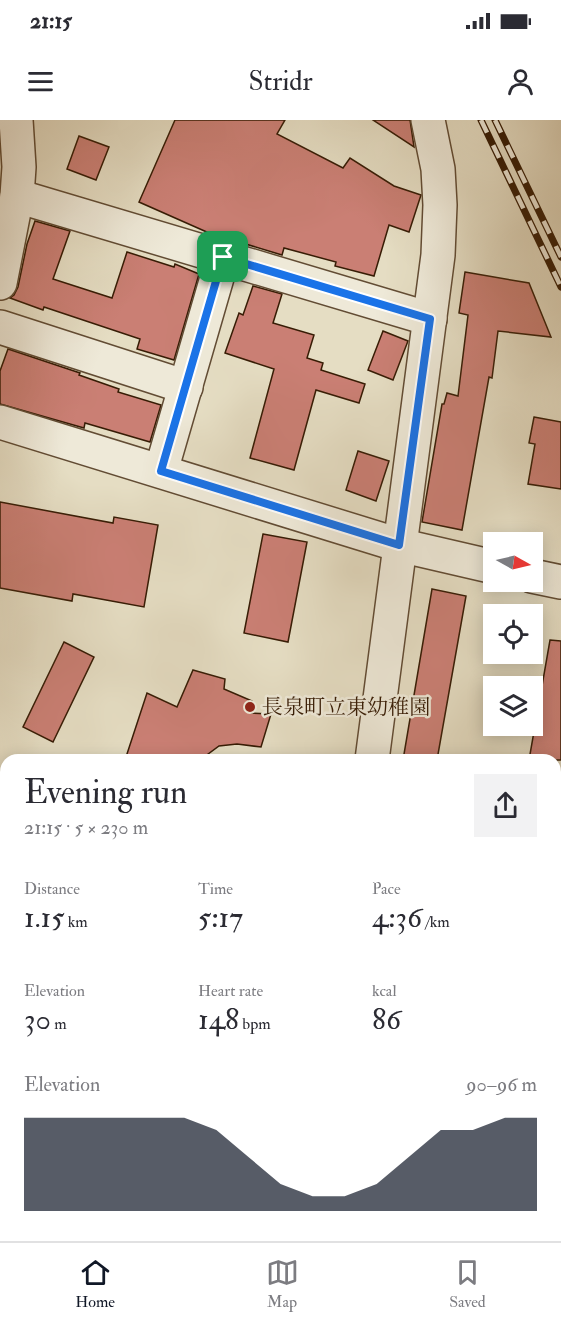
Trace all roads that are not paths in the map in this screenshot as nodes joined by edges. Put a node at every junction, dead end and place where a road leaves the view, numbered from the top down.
1 (16, 120) edge
2 (428, 120) edge
3 (17, 196) junction
4 (223, 257) junction
5 (0, 283) edge
6 (430, 319) junction
7 (0, 327) edge
8 (186, 387) junction
9 (0, 422) edge
10 (161, 471) junction
11 (399, 545) junction
12 (483, 564) edge
13 (543, 578) edge
14 (561, 582) edge
15 (373, 754) edge

1 - 3 street
2 - 6 street
3 - 4 street
3 - 5 street
4 - 6 street
4 - 8 street
6 - 11 street
7 - 8 street
8 - 10 street
9 - 10 street
10 - 11 street
11 - 12 street
11 - 15 street
13 - 14 street

